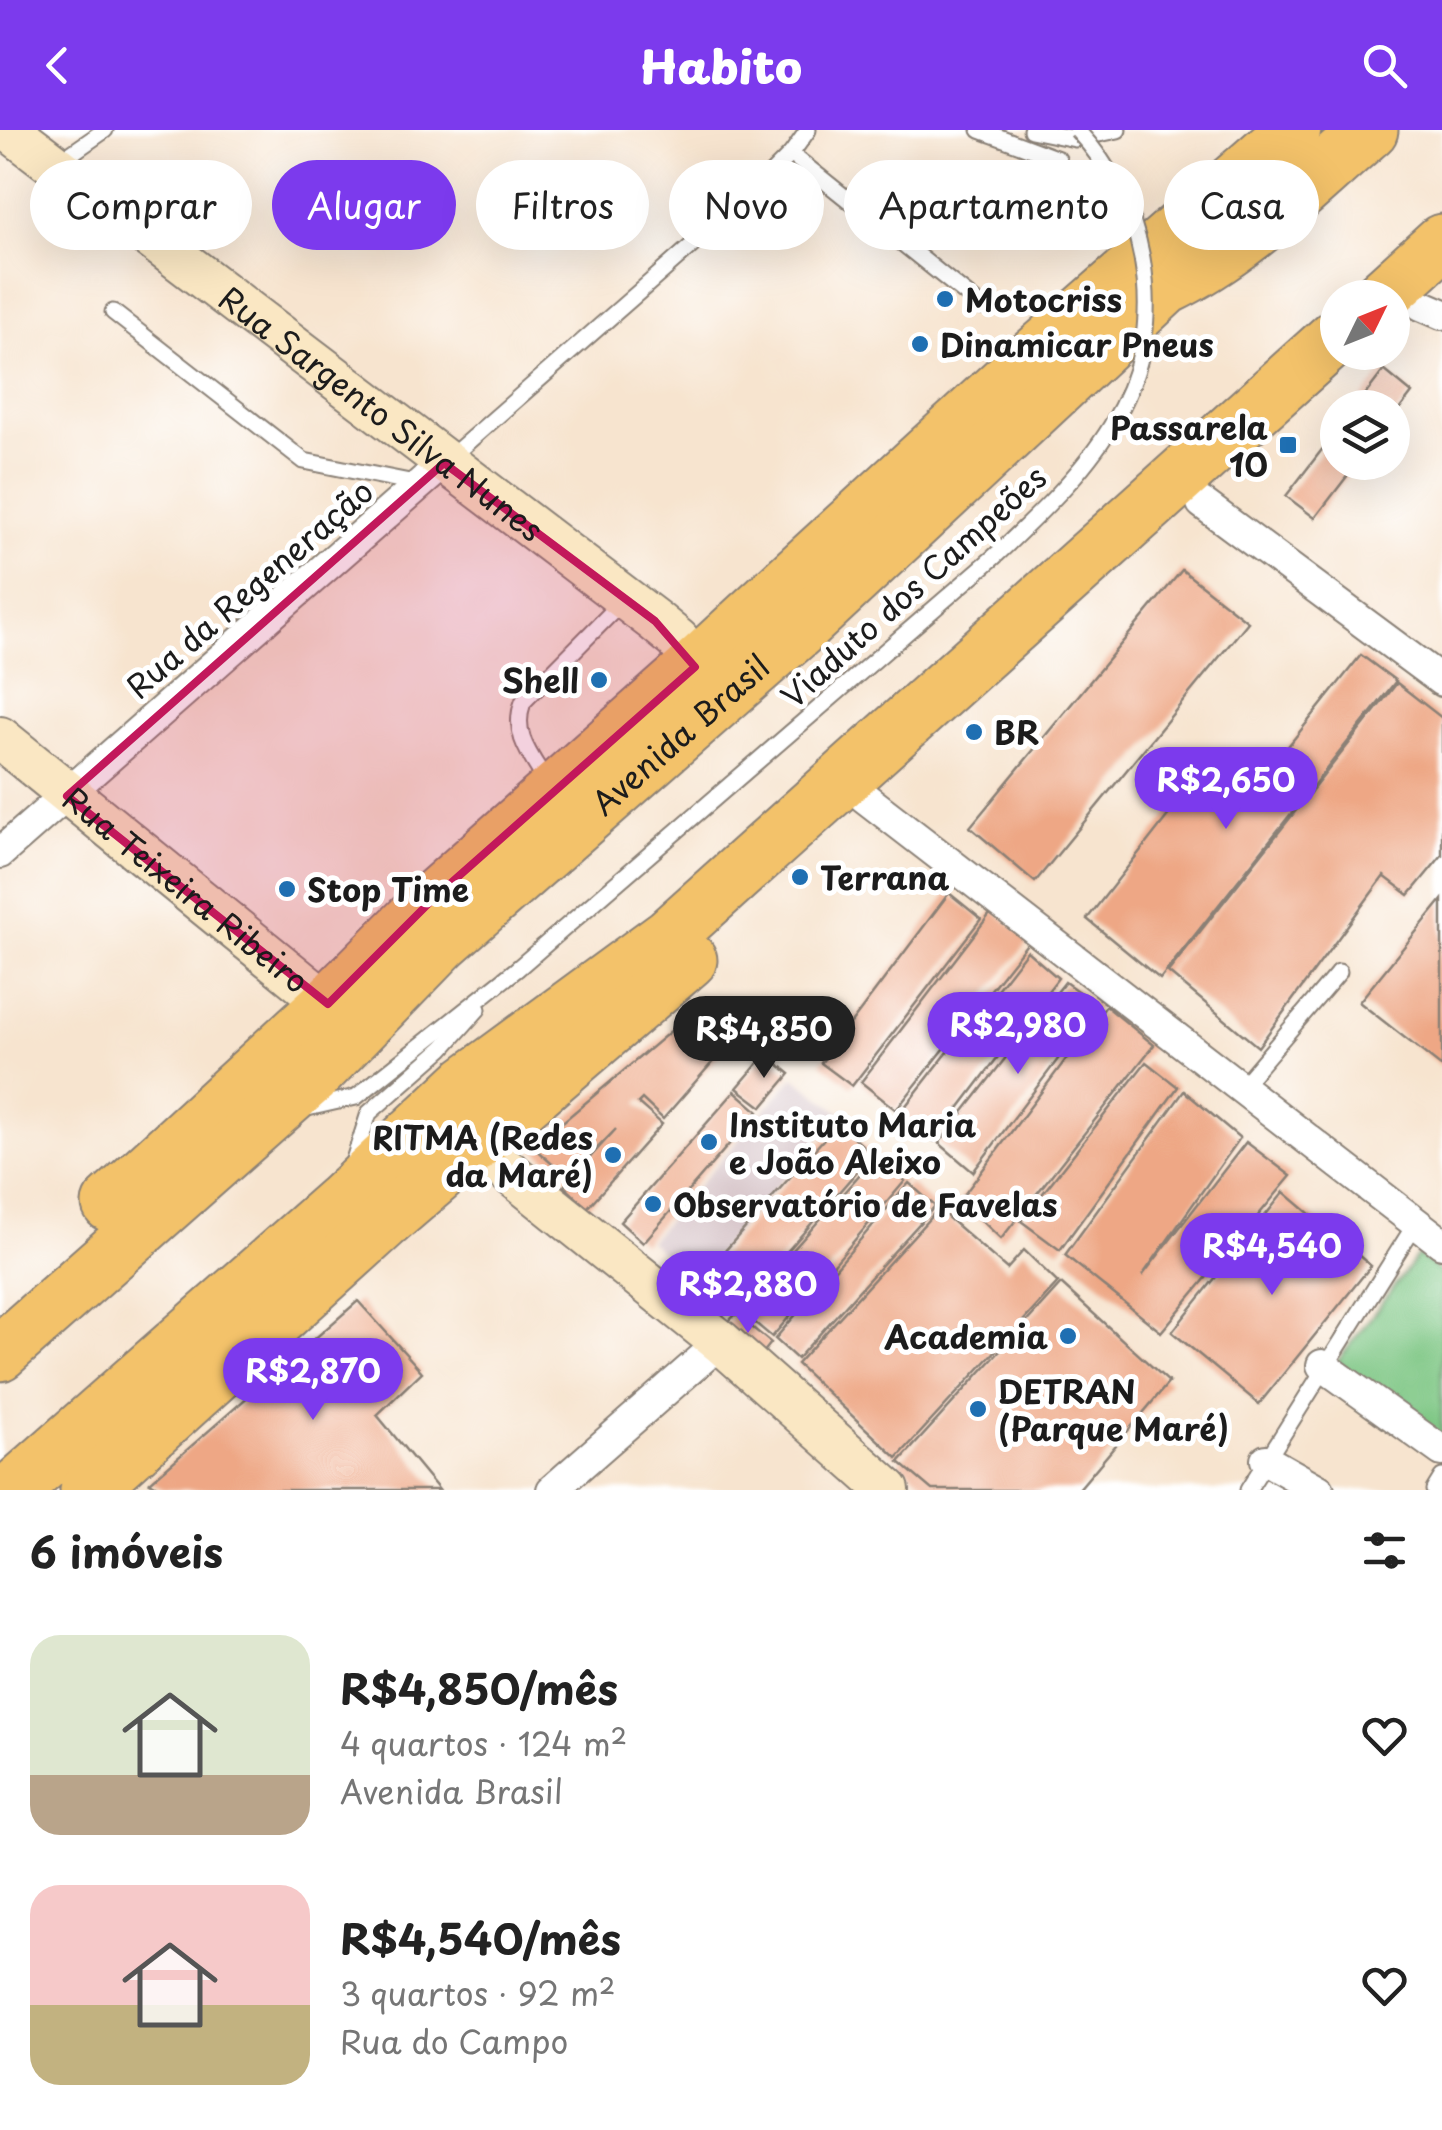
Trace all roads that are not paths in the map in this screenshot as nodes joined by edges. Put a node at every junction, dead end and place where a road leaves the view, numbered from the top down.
1 (9, 130) edge
2 (105, 130) edge
3 (808, 130) edge
4 (980, 130) edge
5 (1031, 130) edge
6 (1077, 130) edge
7 (1118, 130) edge
8 (1293, 130) edge
9 (1342, 130) edge
10 (1370, 130) edge
11 (791, 154) junction
12 (46, 160) edge
13 (62, 160) edge
14 (1058, 160) dead end
15 (1442, 242) edge
16 (157, 250) edge
17 (1166, 286) junction
18 (1415, 306) edge
19 (982, 307) dead end
20 (113, 312) dead end
21 (1320, 351) edge
22 (1349, 370) edge
23 (432, 474) junction
24 (1202, 503) junction
25 (624, 599) junction
26 (695, 667) junction
27 (1442, 681) edge
28 (0, 738) edge
29 (553, 792) junction
30 (67, 796) junction
31 (864, 797) junction
32 (0, 853) edge
33 (1340, 972) dead end
34 (497, 987) junction
35 (328, 1004) junction
36 (1241, 1086) junction
37 (265, 1118) junction
38 (476, 1146) junction
39 (340, 1202) junction
40 (1416, 1223) junction
41 (1442, 1243) edge
42 (0, 1303) edge
43 (721, 1342) junction
44 (0, 1353) edge
45 (1322, 1366) junction
46 (1442, 1451) edge
47 (1266, 1460) junction
48 (1442, 1477) edge
49 (13, 1490) edge
50 (88, 1490) edge
51 (552, 1490) edge
52 (888, 1490) edge
53 (1248, 1490) edge
54 (1319, 1490) edge
55 (1434, 1490) edge

1 - 12 street, Rua Sargento Silva Nunes
2 - 13 lane
3 - 11 lane, Rua da Regeneração
4 - 14 lane
5 - 7 lane
6 - 34 lane, Viaduto dos Campeões, bridge
8 - 26 highway, Avenida Brasil
9 - 17 highway
10 - 17 highway, Avenida Brasil
11 - 19 lane
11 - 23 lane, Rua da Regeneração
15 - 18 highway
16 - 23 street, Rua Sargento Silva Nunes
17 - 37 highway, Avenida Brasil
20 - 23 lane
21 - 39 highway
22 - 24 highway
23 - 25 street, Rua Sargento Silva Nunes
23 - 30 street, Rua da Regeneração
24 - 27 street
24 - 31 highway
25 - 26 street, Rua Sargento Silva Nunes
25 - 29 lane
26 - 29 highway, Avenida Brasil
28 - 30 street, Rua Teixeira Ribeiro
29 - 35 highway, Avenida Brasil
30 - 32 street, Rua da Regeneração
30 - 35 street, Rua Teixeira Ribeiro
31 - 36 street
31 - 38 highway
33 - 36 lane
34 - 37 lane
34 - 39 lane
35 - 42 highway, Avenida Brasil
36 - 40 street
37 - 44 highway, Avenida Brasil
38 - 43 street
38 - 50 highway
39 - 49 highway
40 - 41 street
40 - 45 lane
43 - 51 street
43 - 52 street
45 - 46 street
45 - 47 lane
47 - 53 lane
47 - 54 street
48 - 55 lane

